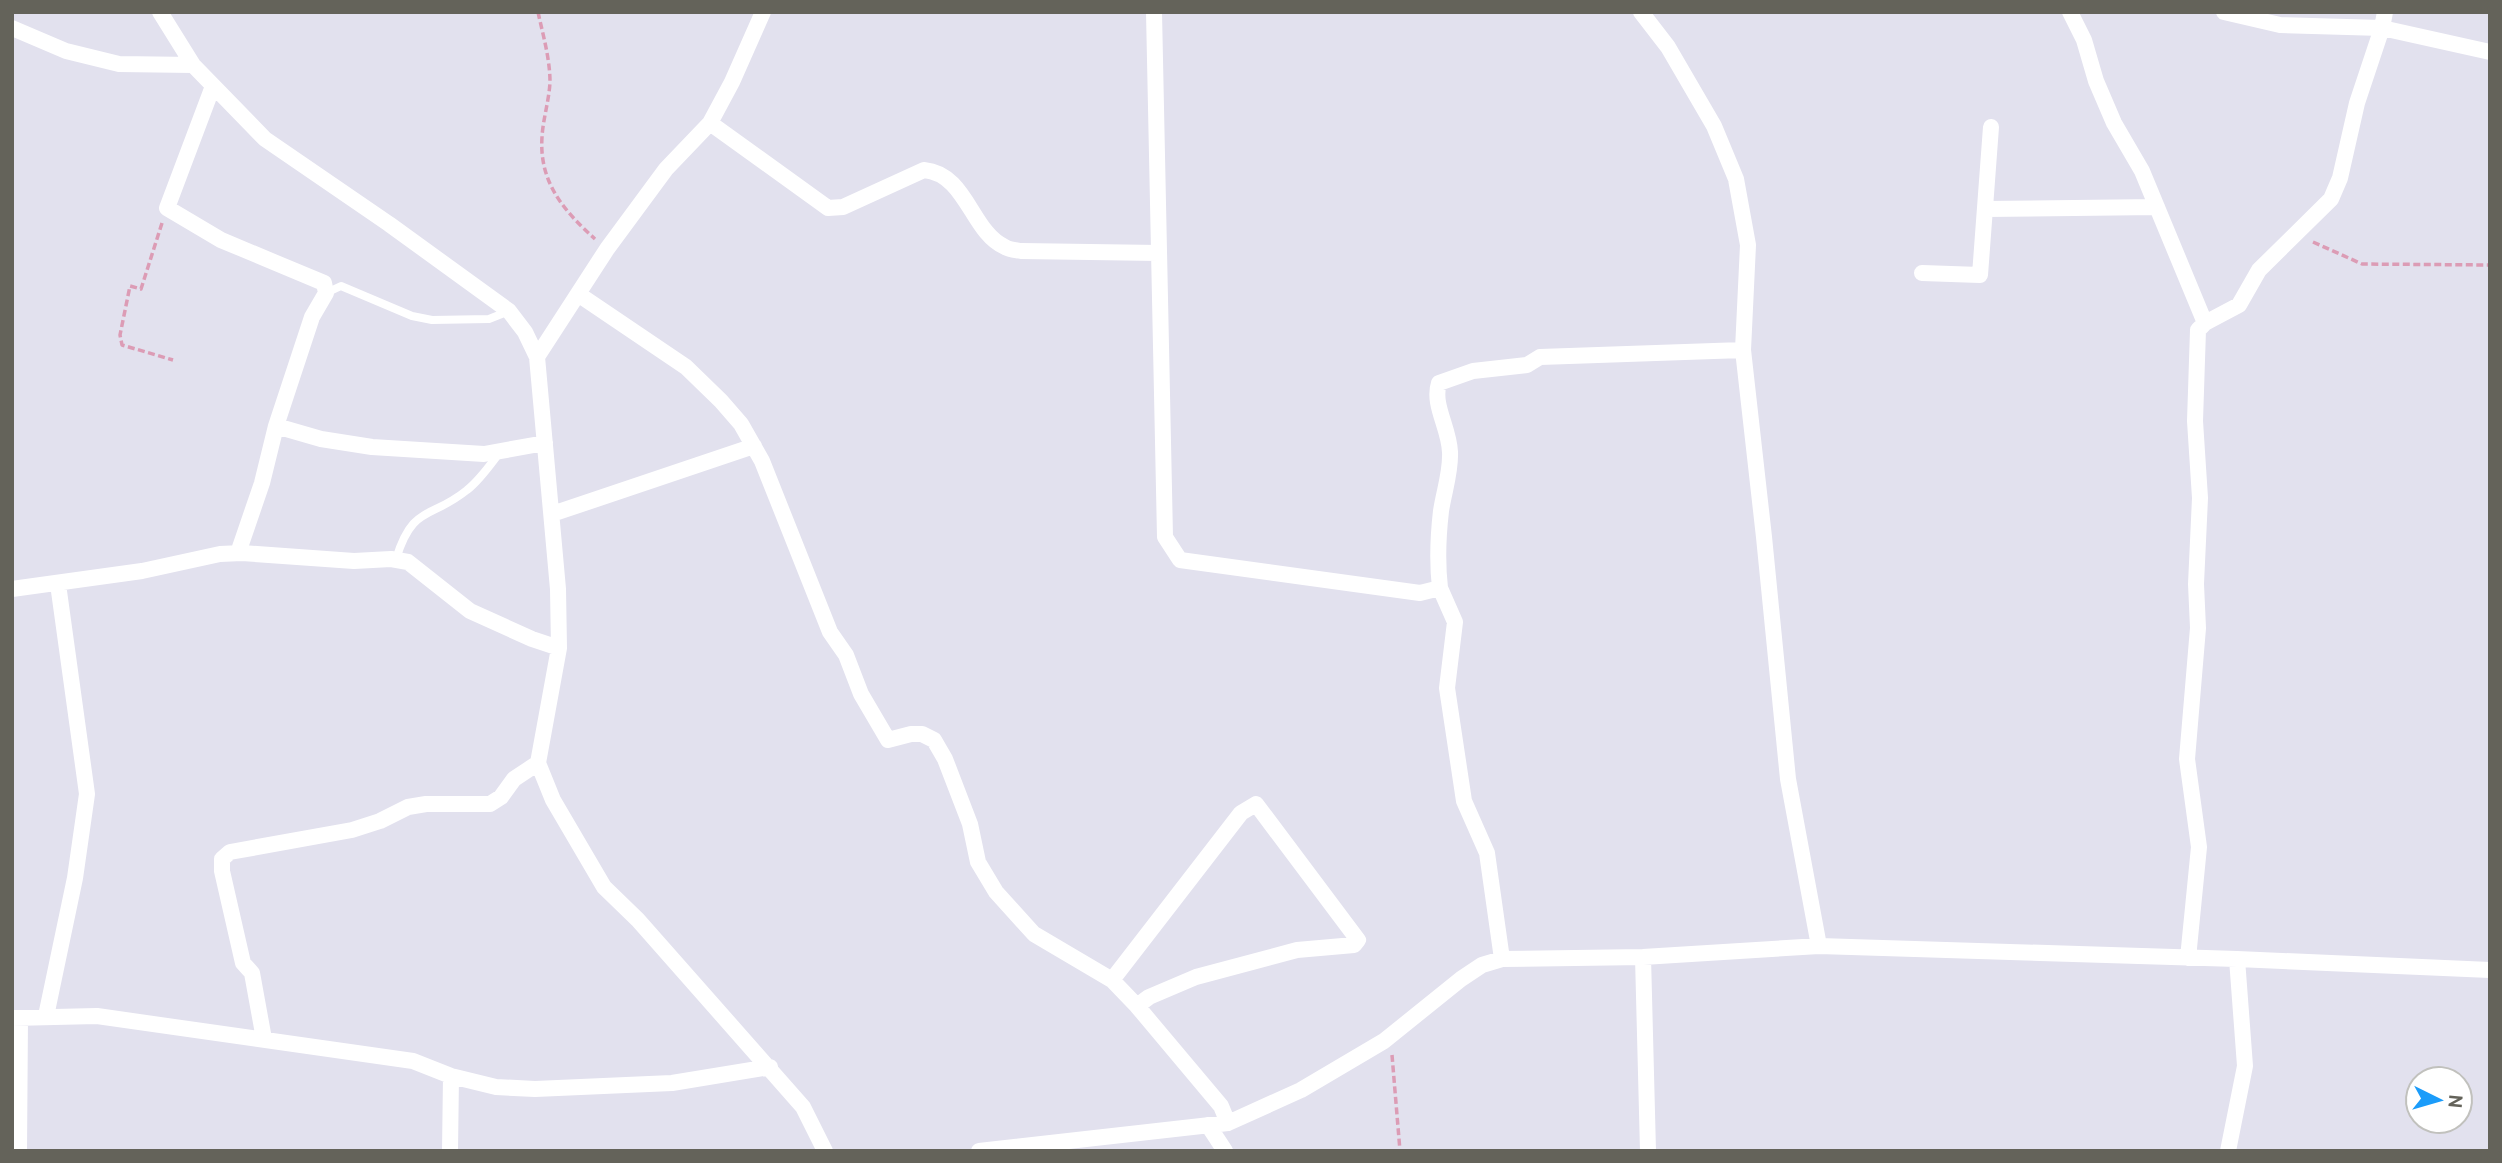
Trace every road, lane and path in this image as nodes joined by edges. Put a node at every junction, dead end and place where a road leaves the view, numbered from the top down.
1 (160, 12) edge
2 (538, 12) edge
3 (763, 12) edge
4 (1154, 12) edge
5 (1641, 12) edge
6 (2070, 12) edge
7 (2224, 12) edge
8 (2384, 20) edge
9 (12, 28) edge
10 (2490, 52) edge
11 (193, 65) junction
12 (213, 86) junction
13 (710, 123) junction
14 (1991, 127) dead end
15 (2157, 207) junction
16 (167, 208) junction
17 (1985, 209) junction
18 (2295, 234) junction
19 (607, 249) junction
20 (1159, 253) junction
21 (2490, 265) edge
22 (1922, 273) dead end
23 (326, 293) junction
24 (578, 294) junction
25 (509, 311) junction
26 (2205, 323) junction
27 (1742, 351) junction
28 (537, 357) junction
29 (173, 360) dead end
30 (276, 426) junction
31 (545, 443) junction
32 (754, 446) junction
33 (500, 452) junction
34 (552, 514) junction
35 (238, 554) junction
36 (396, 559) junction
37 (58, 584) junction
38 (1440, 588) junction
39 (12, 589) edge
40 (559, 648) junction
41 (538, 763) junction
42 (1819, 946) junction
43 (1643, 957) junction
44 (2188, 958) junction
45 (1502, 959) junction
46 (2237, 959) junction
47 (2490, 970) edge
48 (1112, 980) junction
49 (1137, 1006) junction
50 (46, 1016) junction
51 (16, 1018) edge
52 (1391, 1036) junction
53 (264, 1039) junction
54 (770, 1068) junction
55 (451, 1076) junction
56 (1228, 1123) junction
57 (1208, 1125) junction
58 (19, 1151) edge
59 (450, 1151) edge
60 (825, 1151) edge
61 (979, 1151) edge
62 (1225, 1151) edge
63 (1399, 1151) edge
64 (1648, 1151) edge
65 (2228, 1151) edge

1 - 11 street
2 - 19 path
3 - 13 street
4 - 20 street
5 - 27 street
6 - 15 street
7 - 8 street
8 - 10 street
8 - 18 street
9 - 11 street
11 - 12 street
12 - 16 street
12 - 25 street
13 - 19 street
13 - 20 street
14 - 17 street
15 - 17 street
15 - 26 street
16 - 23 street
16 - 29 path
17 - 22 street
18 - 21 path
18 - 26 street
19 - 24 street
20 - 38 street
23 - 25 lane
23 - 30 street
24 - 28 street
24 - 32 street
25 - 28 street
26 - 44 street
27 - 38 street
27 - 42 street
28 - 31 street
30 - 33 street
30 - 35 street
31 - 33 street
31 - 34 street
32 - 34 street
32 - 48 street
33 - 36 lane
34 - 40 street
35 - 36 street
35 - 37 street
36 - 40 street
37 - 39 street
37 - 50 street
38 - 45 street
40 - 41 street
41 - 53 street
41 - 54 street
42 - 43 street
42 - 44 street
43 - 45 street
43 - 64 street
44 - 46 street
45 - 52 street
46 - 47 street
46 - 65 street
48 - 49 street
48 - 49 street
49 - 56 street
50 - 51 street
50 - 53 street
51 - 58 street
52 - 56 street
52 - 63 path
53 - 55 street
54 - 55 street
54 - 60 street
55 - 59 street
56 - 57 street
57 - 61 street
57 - 62 street

